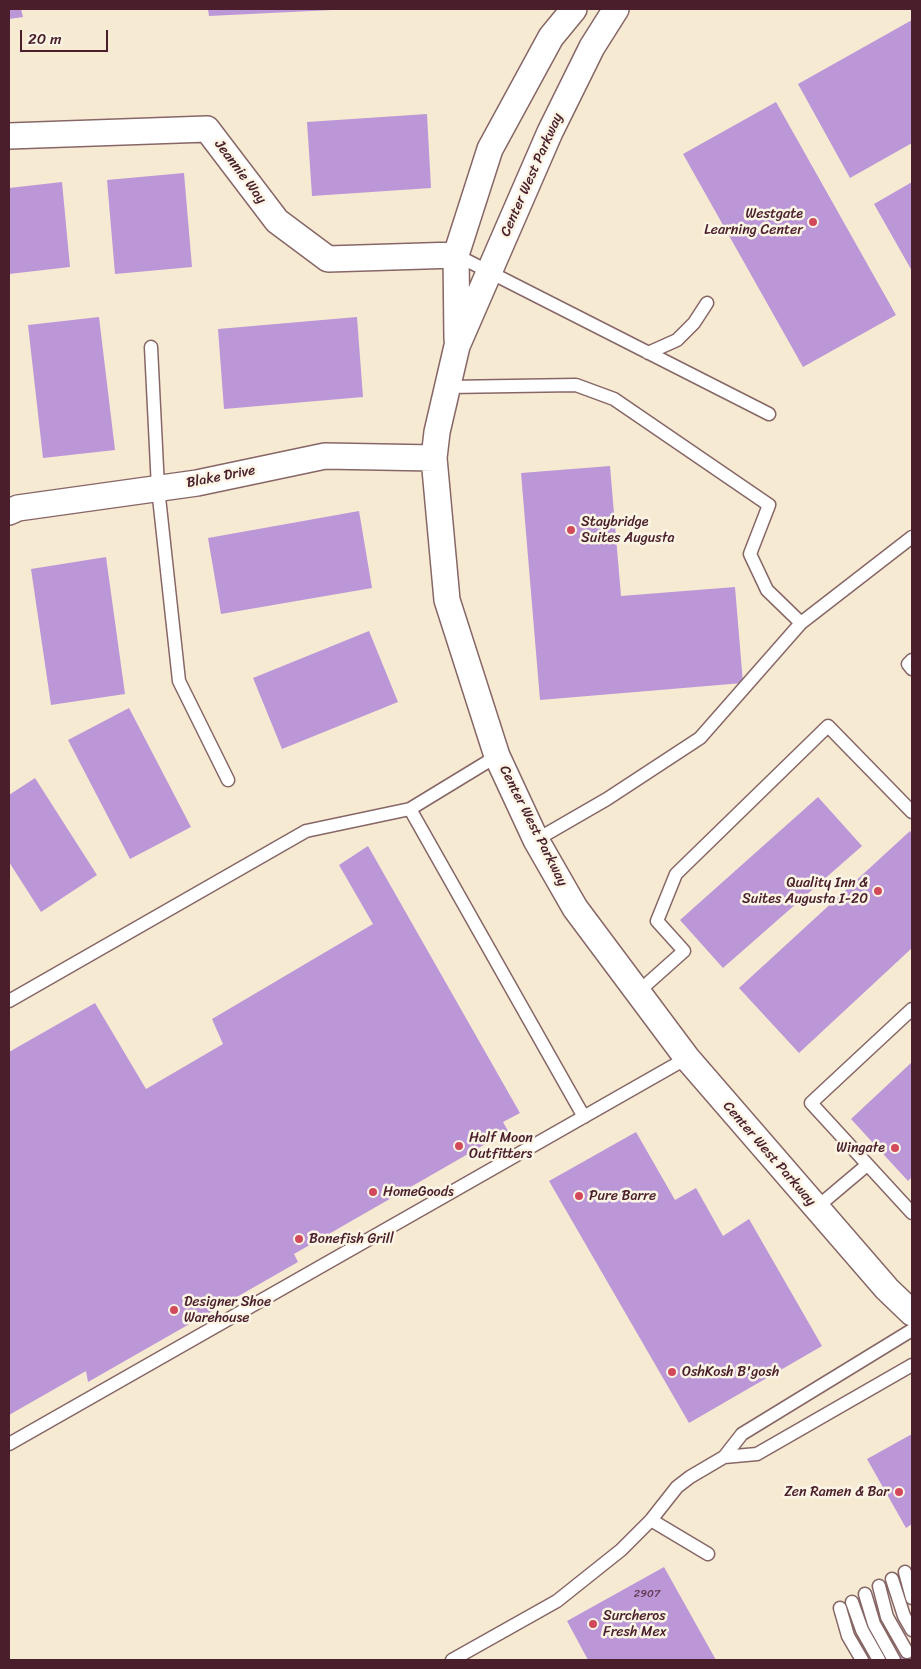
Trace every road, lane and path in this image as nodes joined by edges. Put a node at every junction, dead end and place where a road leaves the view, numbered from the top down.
1 (574, 9) edge
2 (616, 9) edge
3 (9, 136) edge
4 (456, 255) junction
5 (490, 272) junction
6 (707, 303) dead end
7 (458, 346) junction
8 (151, 347) dead end
9 (648, 353) junction
10 (448, 387) junction
11 (769, 414) dead end
12 (434, 458) junction
13 (158, 488) junction
14 (9, 512) edge
15 (912, 537) edge
16 (801, 623) junction
17 (912, 660) edge
18 (912, 669) edge
19 (498, 756) junction
20 (228, 780) dead end
21 (410, 810) junction
22 (911, 810) edge
23 (536, 840) junction
24 (638, 992) junction
25 (9, 1001) edge
26 (912, 1009) edge
27 (687, 1058) junction
28 (584, 1117) junction
29 (867, 1165) junction
30 (816, 1208) junction
31 (912, 1213) edge
32 (912, 1313) edge
33 (912, 1330) edge
34 (912, 1365) edge
35 (9, 1444) edge
36 (724, 1457) junction
37 (651, 1520) junction
38 (708, 1554) dead end
39 (905, 1572) dead end
40 (892, 1579) dead end
41 (879, 1586) dead end
42 (865, 1594) dead end
43 (912, 1598) edge
44 (852, 1602) dead end
45 (840, 1608) dead end
46 (912, 1630) edge
47 (907, 1652) dead end
48 (452, 1660) edge
49 (862, 1660) edge
50 (879, 1660) edge
51 (894, 1660) edge

1 - 4 street, Center West Parkway
2 - 5 street, Center West Parkway
3 - 4 street, Jeannie Way
4 - 5 lane
4 - 7 street, Center West Parkway
5 - 7 street, Center West Parkway
5 - 9 lane
6 - 9 lane
7 - 10 street, Center West Parkway
8 - 13 lane
9 - 11 lane
10 - 12 street, Center West Parkway
10 - 16 lane
12 - 13 street, Blake Drive
12 - 19 street, Center West Parkway
13 - 14 street, Blake Drive
13 - 20 lane
15 - 16 lane
16 - 23 lane
17 - 18 lane
19 - 21 lane
19 - 23 street, Center West Parkway
21 - 25 lane
21 - 28 lane
22 - 24 lane
23 - 24 street, Center West Parkway
24 - 27 street, Center West Parkway
26 - 29 lane
27 - 28 lane
27 - 30 street, Center West Parkway
28 - 35 lane
29 - 30 lane
29 - 31 lane
30 - 32 street, Center West Parkway
33 - 36 lane
34 - 36 lane
36 - 37 lane
37 - 38 lane
37 - 48 lane
39 - 43 lane
40 - 46 lane
41 - 47 lane
42 - 51 lane
44 - 50 lane
45 - 49 lane

